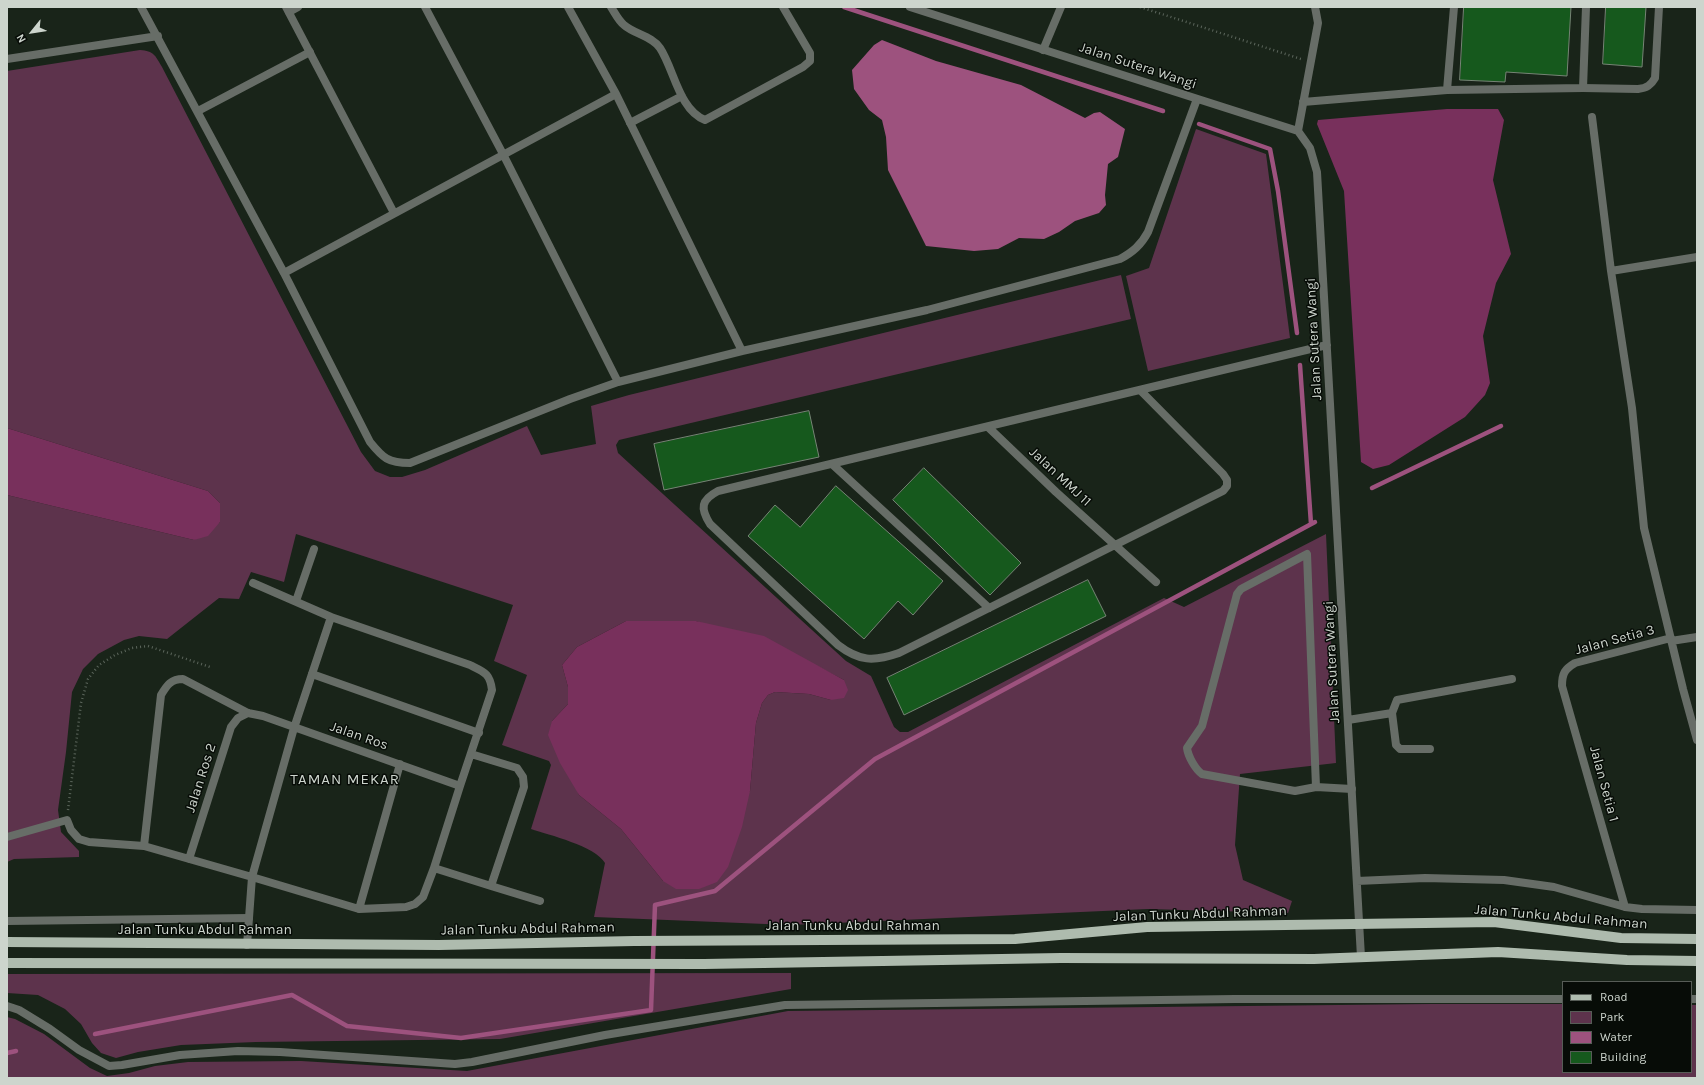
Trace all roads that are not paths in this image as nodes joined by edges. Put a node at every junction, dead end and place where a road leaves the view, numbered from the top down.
1 (141, 7) edge
2 (298, 7) edge
3 (425, 7) edge
4 (568, 7) edge
5 (611, 7) edge
6 (783, 7) edge
7 (910, 7) edge
8 (1061, 7) edge
9 (1315, 7) edge
10 (1454, 7) edge
11 (1586, 7) edge
12 (1659, 7) edge
13 (287, 9) edge
14 (158, 36) junction
15 (1043, 50) junction
16 (310, 52) junction
17 (7, 59) edge
18 (1583, 88) junction
19 (1447, 90) junction
20 (616, 94) junction
21 (682, 96) junction
22 (1197, 99) junction
23 (1304, 102) junction
24 (198, 111) junction
25 (1592, 117) dead end
26 (630, 122) junction
27 (1298, 131) junction
28 (503, 154) junction
29 (394, 213) junction
30 (1697, 257) edge
31 (1611, 271) junction
32 (284, 273) junction
33 (1327, 345) junction
34 (742, 351) junction
35 (618, 382) junction
36 (1140, 390) junction
37 (988, 427) junction
38 (832, 464) junction
39 (1115, 545) junction
40 (314, 549) dead end
41 (1156, 582) dead end
42 (253, 583) dead end
43 (296, 601) junction
44 (989, 608) junction
45 (331, 617) junction
46 (1697, 637) edge
47 (1671, 640) junction
48 (1566, 668) joint
49 (312, 674) junction
50 (1512, 679) dead end
51 (248, 713) junction
52 (1392, 713) junction
53 (1348, 720) junction
54 (294, 728) junction
55 (479, 733) junction
56 (1697, 740) edge
57 (1430, 749) dead end
58 (471, 754) junction
59 (400, 764) junction
60 (460, 786) junction
61 (1316, 787) junction
62 (1352, 789) junction
63 (7, 837) edge
64 (144, 846) junction
65 (188, 859) junction
66 (434, 868) junction
67 (252, 877) junction
68 (1357, 881) junction
69 (491, 886) junction
70 (540, 901) dead end
71 (1625, 907) junction
72 (359, 909) junction
73 (1697, 910) edge
74 (249, 918) junction
75 (7, 921) edge
76 (1360, 924) junction
77 (1697, 939) edge
78 (7, 942) edge
79 (247, 944) junction
80 (1362, 957) junction
81 (1697, 961) edge
82 (7, 963) edge
83 (1562, 999) edge
84 (7, 1006) edge

1 - 14 street
2 - 13 street
3 - 28 street
4 - 20 street
5 - 21 street
6 - 21 street
7 - 15 street, Jalan Sutera Wangi
8 - 15 street
9 - 23 street
10 - 19 street
11 - 18 street
12 - 18 street
13 - 16 street
14 - 17 street
14 - 24 street
15 - 22 street, Jalan Sutera Wangi
16 - 24 street
16 - 29 street
18 - 19 street
19 - 23 street
20 - 26 street
20 - 28 street
21 - 26 street
22 - 27 street, Jalan Sutera Wangi
22 - 34 street
23 - 27 street
24 - 32 street
25 - 31 street
26 - 34 street
27 - 33 street, Jalan Sutera Wangi
28 - 29 street
28 - 35 street
29 - 32 street
30 - 31 street
31 - 47 street
32 - 35 street
33 - 36 street
33 - 53 street, Jalan Sutera Wangi
34 - 35 street
36 - 37 street
36 - 39 street
37 - 38 street
37 - 39 street, Jalan MMJ 11
38 - 44 street
38 - 44 street
39 - 41 street, Jalan MMJ 11
39 - 44 street
40 - 43 street
42 - 43 street
43 - 45 street
45 - 49 street
45 - 55 street
46 - 47 street, Jalan Setia 3
47 - 48 street, Jalan Setia 3
47 - 56 street
48 - 71 street, Jalan Setia 1
49 - 54 street
49 - 55 street
50 - 52 street
51 - 54 street, Jalan Ros
51 - 64 street, Jalan Ros
51 - 65 street, Jalan Ros 2
52 - 53 street
52 - 57 street
53 - 62 street, Jalan Sutera Wangi
54 - 59 street, Jalan Ros
54 - 67 street
55 - 58 street
58 - 60 street
58 - 69 street
59 - 60 street, Jalan Ros
59 - 72 street
60 - 66 street
61 - 61 street
61 - 62 street
62 - 68 street, Jalan Sutera Wangi
63 - 64 street
64 - 65 street
65 - 67 street
66 - 69 street
66 - 72 street
67 - 72 street
67 - 74 street
68 - 71 street
68 - 76 street, Jalan Sutera Wangi
69 - 70 street
71 - 73 street
74 - 75 street
74 - 79 street
76 - 77 main road, Jalan Tunku Abdul Rahman
76 - 79 main road, Jalan Tunku Abdul Rahman
76 - 80 street, Jalan Sutera Wangi
78 - 79 main road, Jalan Tunku Abdul Rahman
80 - 81 main road
80 - 82 main road
83 - 84 street

